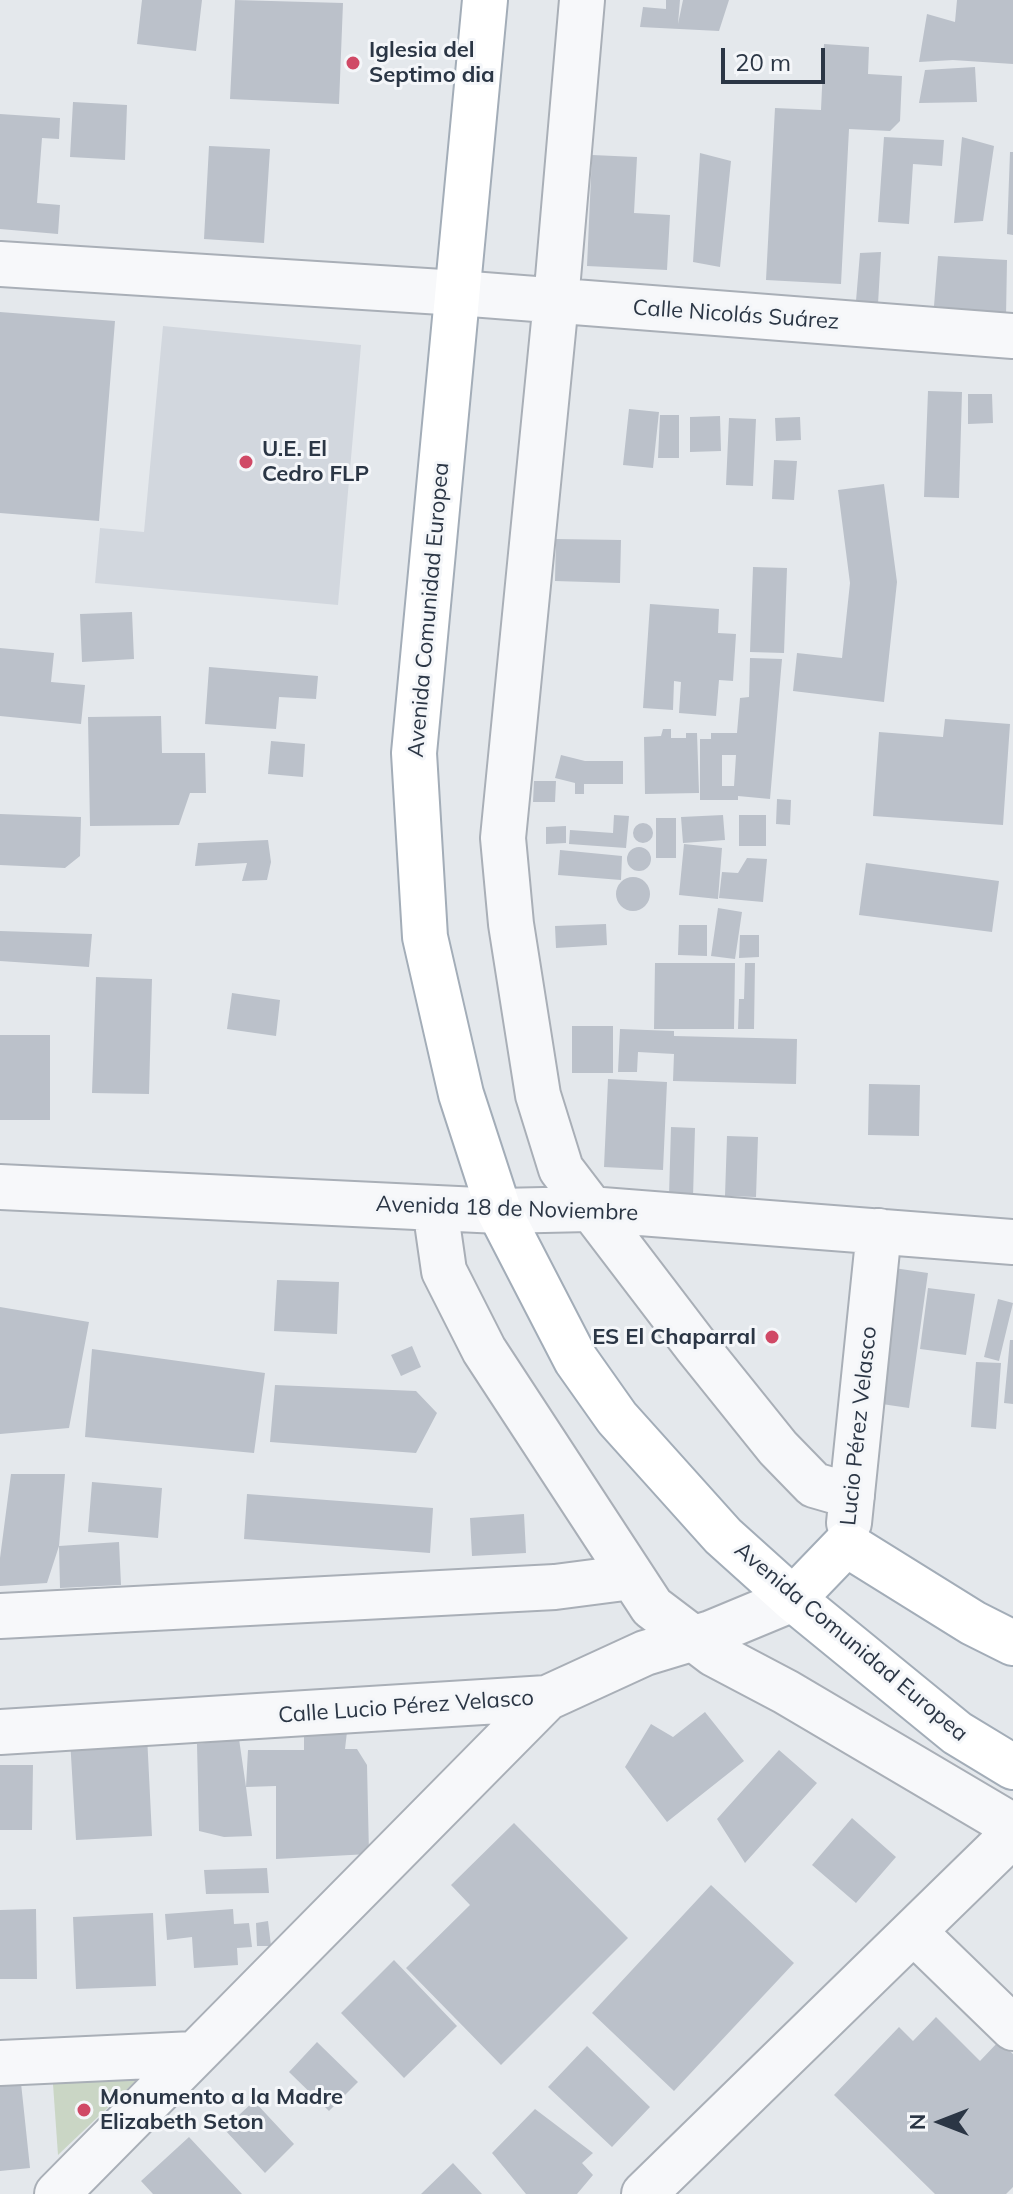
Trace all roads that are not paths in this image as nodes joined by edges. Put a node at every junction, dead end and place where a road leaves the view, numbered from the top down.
1 (485, 0) edge
2 (582, 0) edge
3 (0, 264) edge
4 (458, 293) junction
5 (556, 301) junction
6 (1013, 336) edge
7 (0, 1187) edge
8 (435, 1208) junction
9 (589, 1209) junction
10 (499, 1211) junction
11 (879, 1231) junction
12 (1013, 1242) edge
13 (852, 1496) junction
14 (846, 1544) junction
15 (632, 1577) junction
16 (793, 1599) junction
17 (0, 1616) edge
18 (693, 1638) junction
19 (1013, 1643) edge
20 (547, 1698) junction
21 (0, 1732) edge
22 (1013, 1767) edge
23 (1013, 1826) edge
24 (914, 1932) junction
25 (1013, 2028) edge
26 (194, 2054) junction
27 (0, 2063) edge
28 (654, 2191) edge
29 (57, 2194) edge

1 - 4 main road, Avenida Comunidad Europea
2 - 5 street
3 - 4 street, Calle Nicolás Suárez
4 - 5 street, Calle Nicolás Suárez
4 - 10 main road, Avenida Comunidad Europea
5 - 6 street, Calle Nicolás Suárez
5 - 9 street
7 - 8 street, Avenida 18 de Noviembre
8 - 10 street, Avenida 18 de Noviembre
8 - 15 street
9 - 10 street, Avenida 18 de Noviembre
9 - 11 street, Avenida 18 de Noviembre
9 - 13 street
10 - 16 main road, Avenida Comunidad Europea
11 - 12 street, Avenida 18 de Noviembre
11 - 13 street, Lucio Pérez Velasco
13 - 14 street, Lucio Pérez Velasco
14 - 16 main road, Lucio Pérez Velasco
14 - 19 main road
15 - 17 street
15 - 18 street
16 - 18 street, Calle Lucio Pérez Velasco
16 - 22 main road, Avenida Comunidad Europea
18 - 20 street, Calle Lucio Pérez Velasco
18 - 23 street
20 - 21 street, Calle Lucio Pérez Velasco
20 - 26 street
23 - 24 street
24 - 25 street
24 - 28 street
26 - 27 street
26 - 29 street

